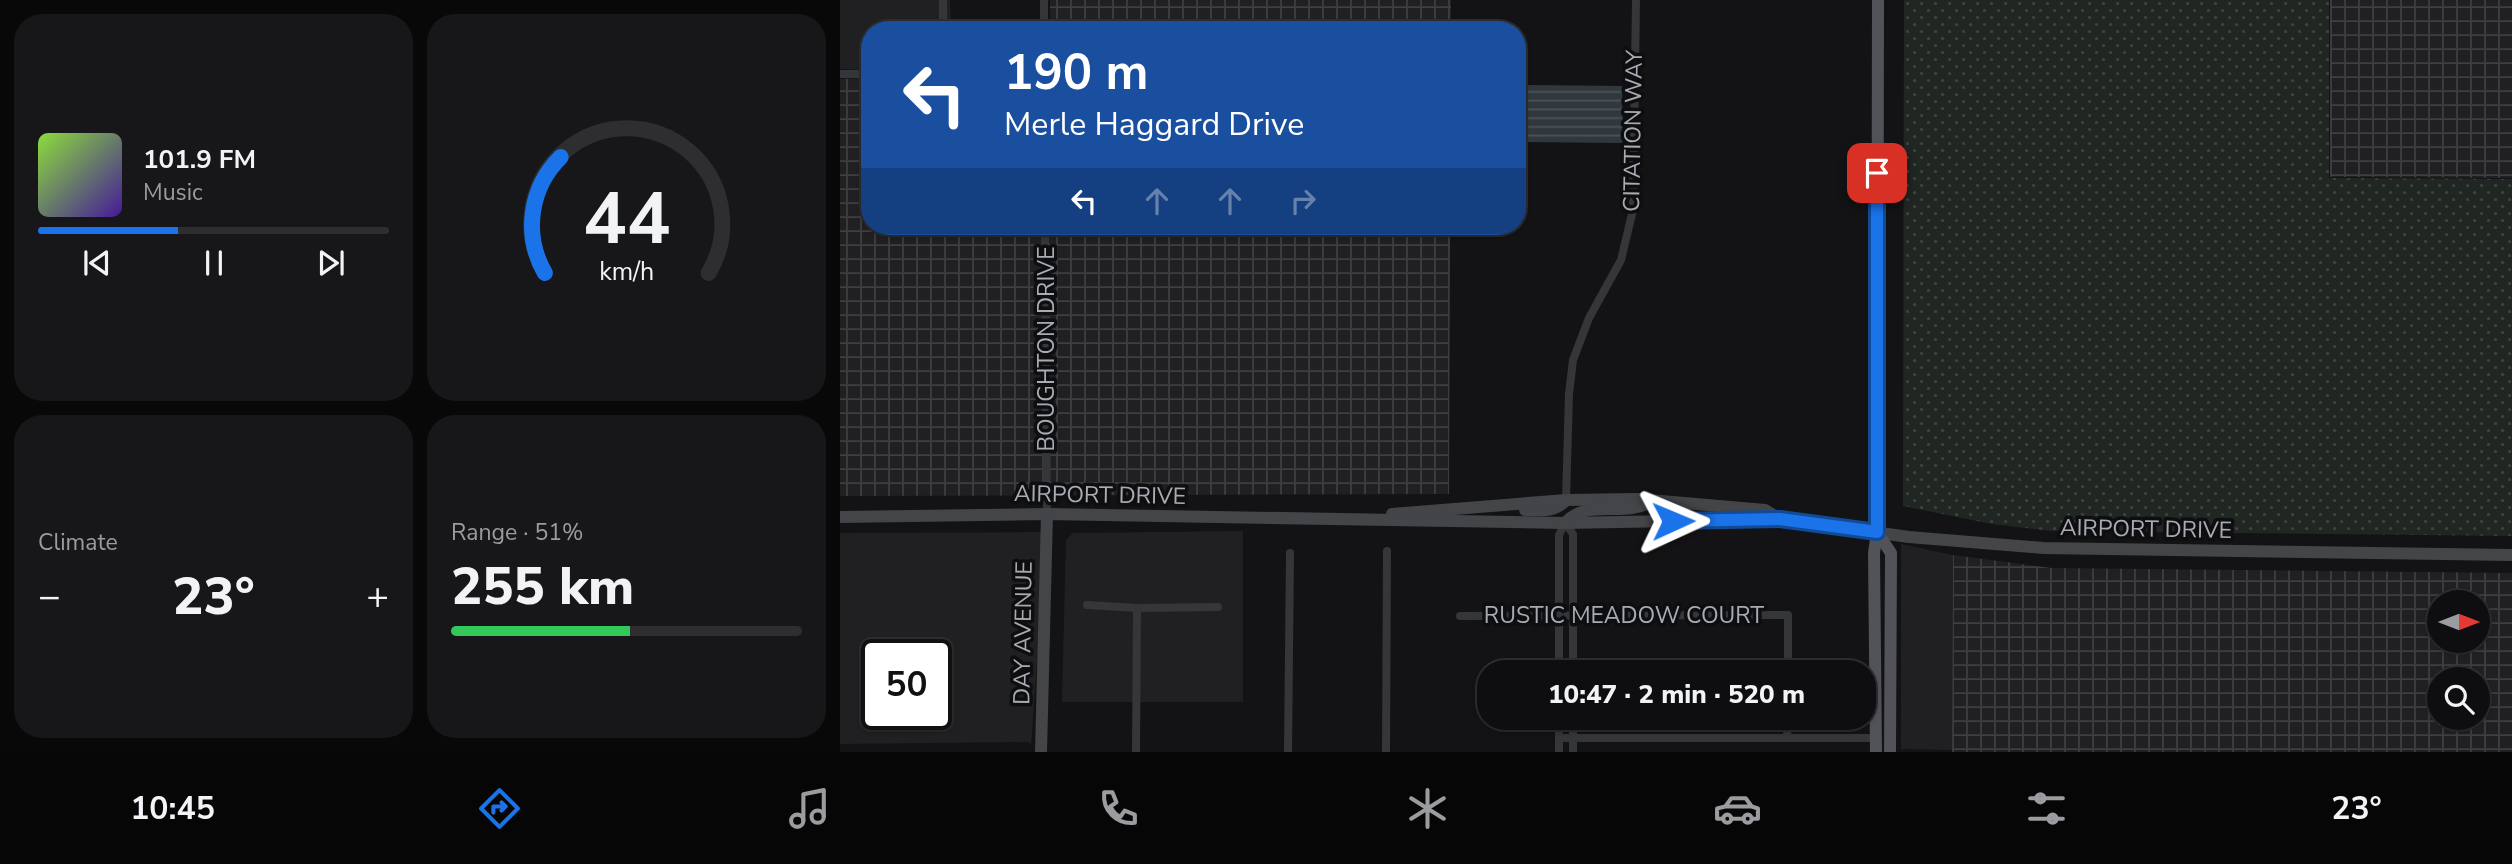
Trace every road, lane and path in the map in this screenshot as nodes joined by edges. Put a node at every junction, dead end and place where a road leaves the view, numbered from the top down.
1 (943, 0) edge
2 (1044, 0) edge
3 (1636, 0) edge
4 (1878, 0) edge
5 (943, 21) edge
6 (1044, 21) edge
7 (840, 74) edge
8 (861, 74) edge
9 (1045, 235) edge
10 (1566, 500) junction
11 (1653, 501) junction
12 (1046, 514) junction
13 (840, 517) edge
14 (1359, 519) junction
15 (1780, 519) junction
16 (1474, 521) junction
17 (1565, 523) junction
18 (1877, 532) junction
19 (1387, 551) dead end
20 (1290, 553) dead end
21 (2512, 555) edge
22 (1087, 606) dead end
23 (1218, 607) dead end
24 (1137, 608) junction
25 (1460, 616) dead end
26 (1559, 616) junction
27 (1573, 616) junction
28 (1559, 660) edge
29 (1573, 660) edge
30 (1788, 660) edge
31 (1559, 730) edge
32 (1573, 730) edge
33 (1787, 730) edge
34 (1559, 738) junction
35 (1573, 738) junction
36 (1787, 738) junction
37 (1875, 738) junction
38 (1041, 752) edge
39 (1136, 752) edge
40 (1288, 752) edge
41 (1386, 752) edge
42 (1559, 752) edge
43 (1573, 752) edge
44 (1876, 752) edge
45 (1890, 752) edge

1 - 5 street
2 - 6 street
3 - 10 street, CITATION WAY
4 - 18 main road
7 - 8 street
9 - 12 street, BOUGHTON DRIVE
10 - 11 main road, AIRPORT DRIVE
10 - 14 main road, AIRPORT DRIVE
10 - 16 main road
11 - 15 main road, AIRPORT DRIVE
11 - 17 main road
12 - 13 main road, AIRPORT DRIVE
12 - 14 main road, AIRPORT DRIVE
12 - 38 main road, DAY AVENUE
14 - 16 main road, AIRPORT DRIVE
15 - 17 main road, AIRPORT DRIVE
15 - 18 main road, AIRPORT DRIVE
16 - 17 main road, AIRPORT DRIVE
17 - 26 street
17 - 27 street
18 - 21 main road, AIRPORT DRIVE
18 - 37 main road
18 - 45 main road
19 - 41 street
20 - 40 street
22 - 24 street
23 - 24 street
24 - 39 street
25 - 26 street, RUSTIC MEADOW COURT
26 - 27 street, RUSTIC MEADOW COURT
26 - 28 street
27 - 29 street
27 - 30 street, RUSTIC MEADOW COURT
31 - 34 street
32 - 35 street
33 - 36 street
34 - 35 street
34 - 42 street
35 - 36 street
35 - 43 street
36 - 37 street
37 - 44 main road

